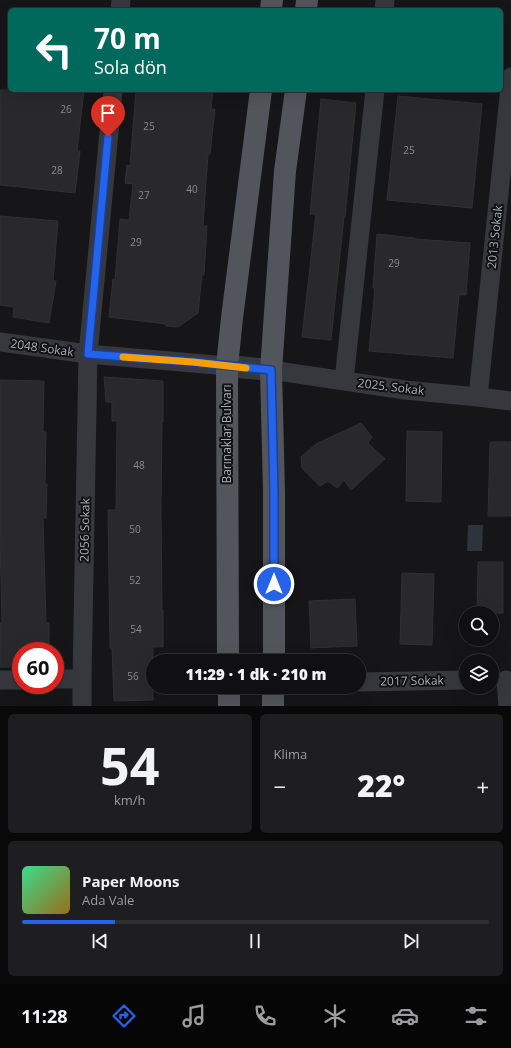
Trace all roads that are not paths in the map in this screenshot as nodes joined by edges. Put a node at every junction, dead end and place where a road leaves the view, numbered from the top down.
1 (511, 77) edge
2 (113, 92) edge
3 (261, 92) edge
4 (296, 92) edge
5 (375, 92) edge
6 (0, 342) edge
7 (88, 354) junction
8 (227, 366) junction
9 (271, 370) junction
10 (344, 381) junction
11 (478, 397) junction
12 (511, 401) edge
13 (228, 654) edge
14 (274, 654) edge
15 (64, 679) edge
16 (82, 679) junction
17 (0, 680) edge
18 (12, 680) edge
19 (459, 680) edge
20 (503, 680) edge
21 (366, 682) edge
22 (229, 694) edge
23 (273, 694) edge
24 (82, 706) edge
25 (229, 706) edge
26 (273, 706) edge
27 (508, 706) edge

1 - 11 street, 2013 Sokak
2 - 7 street, 2056 Sokak
3 - 8 main road, Barınaklar Bulvarı
4 - 9 main road
5 - 10 street
6 - 7 street, 2048 Sokak
7 - 8 street, 2048 Sokak
7 - 16 street, 2056 Sokak
8 - 9 street
8 - 13 main road, Barınaklar Bulvarı
9 - 10 street, 2025. Sokak
9 - 14 main road
10 - 11 street, 2025. Sokak
11 - 12 street, 2025. Sokak
15 - 16 street
16 - 24 street, 2056 Sokak
17 - 18 street
19 - 21 street, 2017 Sokak
20 - 27 street
22 - 25 main road
23 - 26 main road

